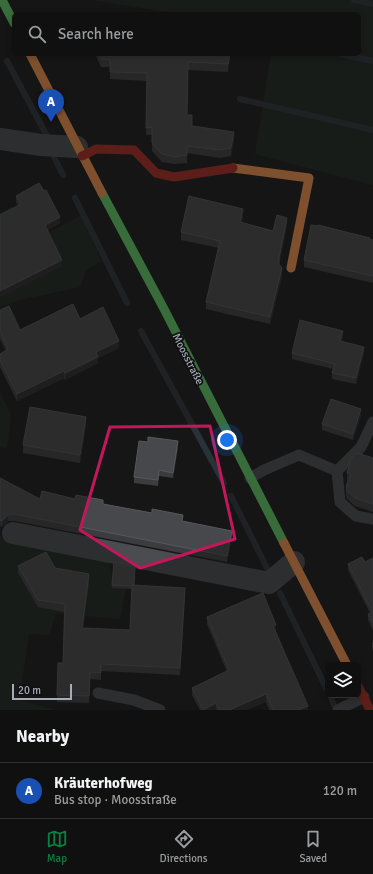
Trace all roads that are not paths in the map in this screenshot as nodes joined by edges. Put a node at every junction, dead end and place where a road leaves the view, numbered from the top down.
1 (2, 0) edge
2 (12, 19) edge
3 (31, 56) edge
4 (0, 139) edge
5 (79, 151) junction
6 (291, 268) dead end
7 (373, 422) edge
8 (337, 471) junction
9 (250, 478) junction
10 (373, 519) edge
11 (13, 533) dead end
12 (294, 562) junction
13 (345, 662) edge
14 (361, 692) edge
15 (98, 693) dead end
16 (364, 697) junction
17 (160, 710) edge
18 (338, 710) edge
19 (370, 710) edge

1 - 2 street
3 - 5 street, Moosstraße
4 - 5 street
5 - 6 street
5 - 9 street, Moosstraße
7 - 8 lane
8 - 9 lane
8 - 10 lane
9 - 12 street, Moosstraße
11 - 12 street
12 - 13 street, Moosstraße
14 - 16 street
15 - 17 lane
16 - 18 lane
16 - 19 street

